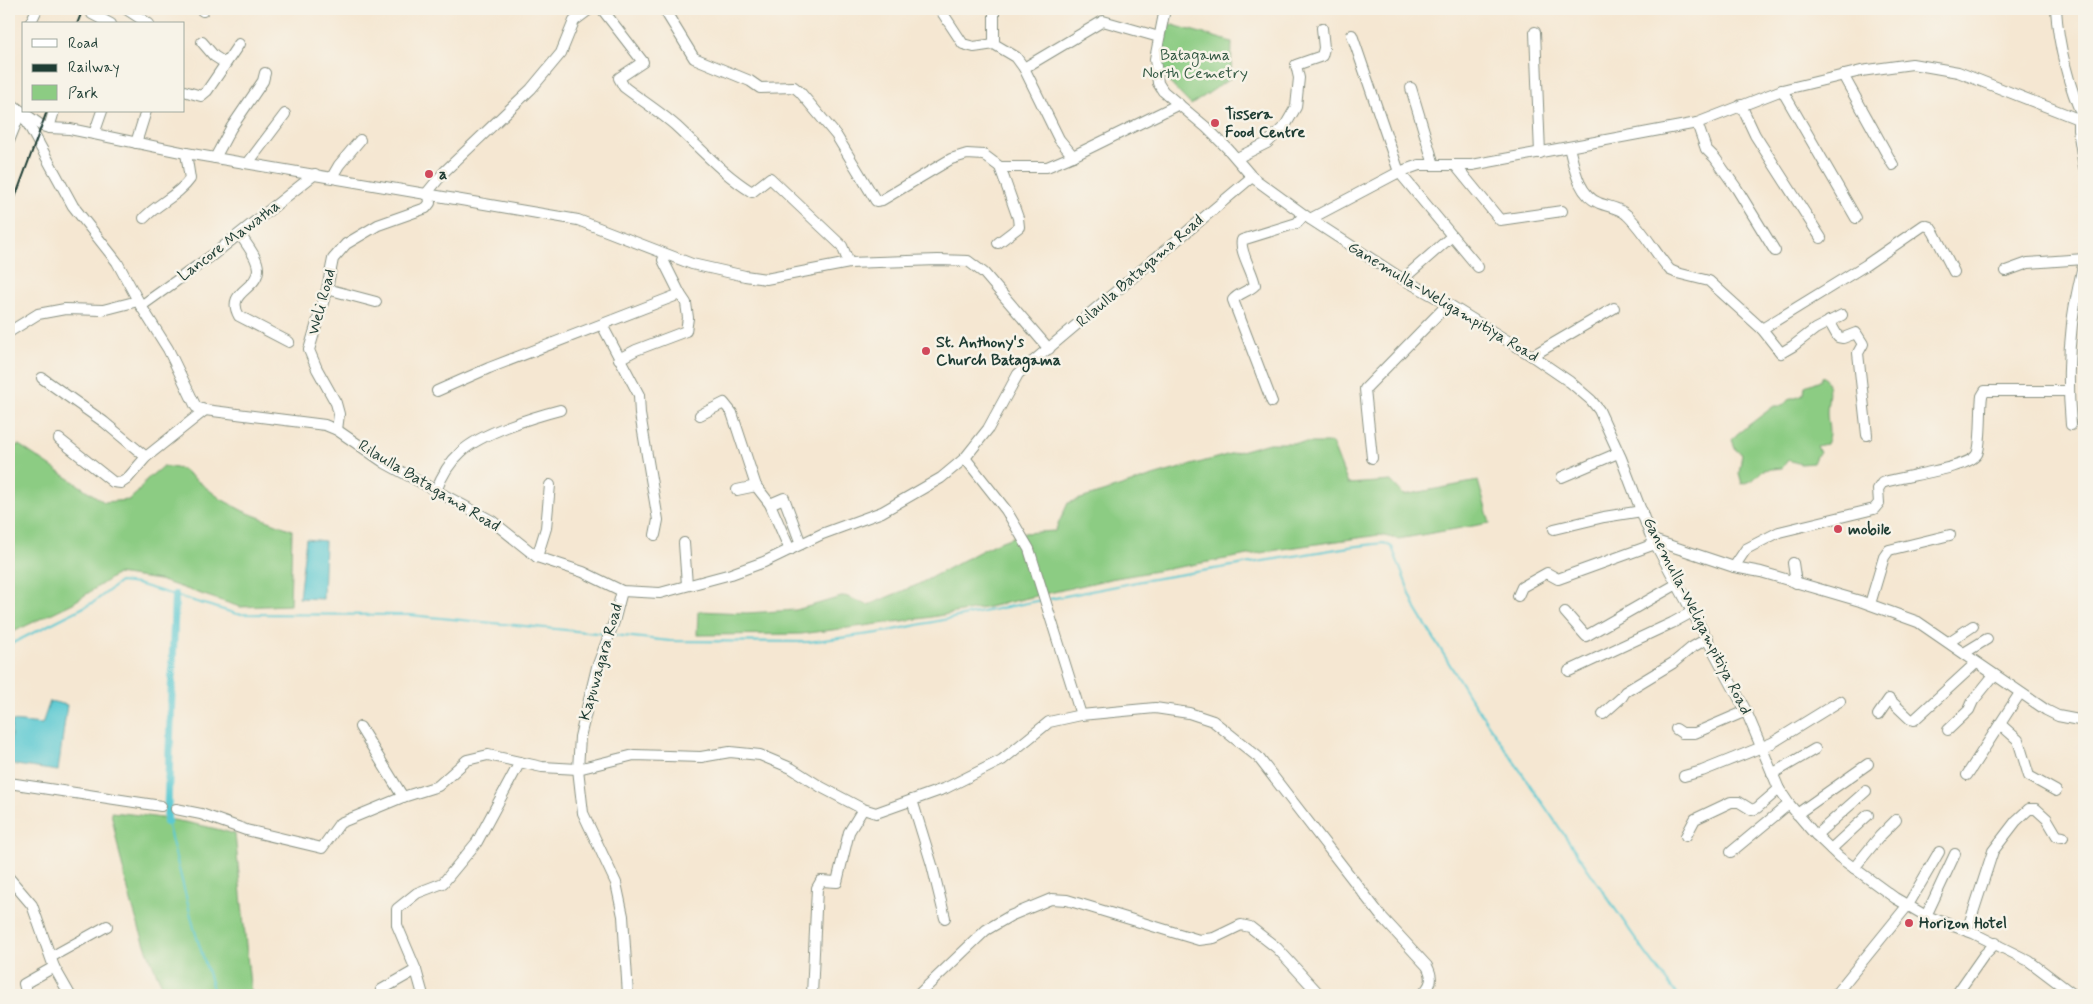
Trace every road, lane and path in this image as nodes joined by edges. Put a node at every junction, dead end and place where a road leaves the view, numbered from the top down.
1 (37, 9) edge
2 (126, 9) edge
3 (590, 9) edge
4 (602, 9) edge
5 (664, 9) edge
6 (940, 9) edge
7 (994, 9) edge
8 (1165, 9) edge
9 (2056, 9) edge
10 (92, 16) edge
11 (31, 22) edge
12 (106, 22) edge
13 (146, 22) edge
14 (1322, 28) dead end
15 (1536, 32) dead end
16 (1352, 35) dead end
17 (1158, 37) junction
18 (202, 42) dead end
19 (238, 44) dead end
20 (994, 44) junction
21 (225, 63) junction
22 (1024, 68) junction
23 (265, 73) dead end
24 (1843, 75) junction
25 (1411, 88) dead end
26 (1782, 90) junction
27 (185, 91) edge
28 (9, 102) edge
29 (1179, 104) junction
30 (1741, 105) junction
31 (20, 111) junction
32 (54, 112) edge
33 (102, 112) edge
34 (146, 112) edge
35 (286, 114) dead end
36 (2082, 119) edge
37 (1697, 123) junction
38 (49, 128) junction
39 (94, 134) junction
40 (360, 140) dead end
41 (9, 141) edge
42 (136, 143) junction
43 (1569, 147) junction
44 (1540, 152) junction
45 (186, 153) junction
46 (1073, 156) junction
47 (215, 158) junction
48 (1237, 158) junction
49 (248, 163) junction
50 (1434, 165) junction
51 (1455, 165) junction
52 (1893, 165) dead end
53 (1000, 167) junction
54 (2084, 167) edge
55 (1399, 172) junction
56 (315, 174) junction
57 (332, 177) junction
58 (1252, 177) junction
59 (427, 194) junction
60 (1562, 211) dead end
61 (1307, 217) junction
62 (144, 218) dead end
63 (1856, 218) dead end
64 (240, 234) junction
65 (1452, 236) junction
66 (1821, 238) dead end
67 (998, 243) dead end
68 (1775, 251) dead end
69 (666, 255) junction
70 (2084, 259) edge
71 (849, 263) junction
72 (1478, 267) dead end
73 (2006, 271) dead end
74 (1954, 272) dead end
75 (1403, 279) junction
76 (327, 290) junction
77 (680, 294) junction
78 (376, 302) dead end
79 (140, 303) junction
80 (1448, 304) junction
81 (1614, 308) dead end
82 (1842, 315) dead end
83 (1829, 321) junction
84 (602, 325) junction
85 (1762, 329) junction
86 (9, 332) edge
87 (289, 342) dead end
88 (1049, 349) junction
89 (1532, 356) junction
90 (619, 359) junction
91 (42, 378) dead end
92 (437, 390) dead end
93 (2069, 391) junction
94 (1272, 402) dead end
95 (205, 410) junction
96 (560, 410) dead end
97 (700, 415) dead end
98 (2071, 425) dead end
99 (337, 430) junction
100 (1867, 435) dead end
101 (59, 439) dead end
102 (1618, 452) junction
103 (146, 457) junction
104 (965, 458) junction
105 (1372, 458) dead end
106 (1562, 477) dead end
107 (550, 485) dead end
108 (756, 486) junction
109 (737, 490) dead end
110 (436, 491) junction
111 (770, 504) junction
112 (1642, 511) junction
113 (1554, 529) dead end
114 (656, 535) dead end
115 (1950, 535) dead end
116 (1654, 542) junction
117 (684, 543) dead end
118 (801, 544) junction
119 (790, 550) junction
120 (537, 557) junction
121 (1793, 563) dead end
122 (1734, 567) junction
123 (1796, 583) junction
124 (1677, 584) junction
125 (687, 585) junction
126 (622, 591) junction
127 (1518, 596) dead end
128 (1870, 604) junction
129 (1565, 612) dead end
130 (1692, 612) junction
131 (1973, 626) dead end
132 (1708, 638) junction
133 (1987, 638) dead end
134 (1949, 642) junction
135 (1964, 653) junction
136 (1976, 662) junction
137 (1569, 671) dead end
138 (1994, 675) junction
139 (2020, 692) junction
140 (1840, 701) dead end
141 (1746, 711) junction
142 (1602, 714) dead end
143 (1081, 715) junction
144 (1878, 715) dead end
145 (2084, 721) edge
146 (2000, 724) junction
147 (360, 727) dead end
148 (1676, 729) dead end
149 (1948, 730) dead end
150 (1762, 747) junction
151 (1815, 749) dead end
152 (520, 762) junction
153 (1868, 764) dead end
154 (578, 769) junction
155 (1772, 774) junction
156 (1967, 775) dead end
157 (1684, 776) dead end
158 (9, 783) edge
159 (1779, 789) junction
160 (1866, 791) dead end
161 (2056, 792) dead end
162 (403, 797) junction
163 (912, 800) junction
164 (1788, 804) junction
165 (161, 806) dead end
166 (176, 809) dead end
167 (862, 809) junction
168 (1797, 814) junction
169 (1868, 816) dead end
170 (1896, 820) dead end
171 (1816, 835) junction
172 (1686, 836) dead end
173 (2064, 837) dead end
174 (1831, 849) junction
175 (1731, 852) dead end
176 (1939, 852) dead end
177 (1955, 854) dead end
178 (1854, 868) junction
179 (9, 878) edge
180 (1908, 905) junction
181 (1926, 916) junction
182 (945, 918) dead end
183 (107, 926) dead end
184 (1967, 931) junction
185 (1996, 943) junction
186 (53, 962) junction
187 (416, 970) junction
188 (27, 995) edge
189 (70, 995) edge
190 (380, 995) edge
191 (423, 995) edge
192 (628, 995) edge
193 (812, 995) edge
194 (918, 995) edge
195 (1320, 995) edge
196 (1422, 995) edge
197 (1835, 995) edge
198 (1956, 995) edge
199 (2074, 995) edge

1 - 11 street
2 - 13 street
3 - 59 street
4 - 71 street
5 - 53 street
6 - 20 street
7 - 20 street
8 - 17 street, Ganemulla-Weligampitiya Road
9 - 36 street
10 - 12 street
14 - 48 street
15 - 44 street
16 - 55 street
17 - 22 street
17 - 29 street, Ganemulla-Weligampitiya Road
18 - 21 street
19 - 21 street
20 - 22 street
21 - 27 street
22 - 46 street
23 - 47 street
24 - 26 street
24 - 36 street
24 - 52 street
25 - 50 street
26 - 30 street
26 - 63 street
28 - 31 street
29 - 46 street
29 - 48 street, Ganemulla-Weligampitiya Road
30 - 37 street
30 - 66 street
31 - 38 street
31 - 41 street
31 - 79 street
32 - 38 street
33 - 39 street
34 - 42 street
35 - 49 street
36 - 54 street
37 - 43 street
37 - 68 street
38 - 39 street
39 - 42 street
40 - 57 street
42 - 45 street
43 - 44 street
43 - 85 street
44 - 51 street
45 - 47 street
45 - 62 street
46 - 53 street
47 - 49 street
48 - 58 street, Ganemulla-Weligampitiya Road
49 - 56 street
50 - 51 street
50 - 55 street
51 - 60 street
53 - 67 street
55 - 61 street
55 - 65 street
56 - 57 street
56 - 64 street, Lancore Mawatha
57 - 59 street
58 - 61 street, Ganemulla-Weligampitiya Road
58 - 88 street, Rilaulla Batagama Road
59 - 69 street
59 - 76 street, Weli Road
61 - 75 street, Ganemulla-Weligampitiya Road
61 - 94 street
64 - 79 street, Lancore Mawatha
64 - 87 street
65 - 72 street
65 - 75 street
69 - 71 street
69 - 77 street
70 - 73 street
70 - 93 street
71 - 88 street
74 - 85 street
75 - 80 street, Ganemulla-Weligampitiya Road
76 - 78 street
76 - 99 street, Weli Road
77 - 84 street
77 - 90 street
79 - 86 street
79 - 95 street
80 - 89 street, Ganemulla-Weligampitiya Road
80 - 105 street
81 - 89 street
82 - 83 street
83 - 85 street
83 - 100 street
84 - 90 street
84 - 92 street
88 - 104 street, Rilaulla Batagama Road
89 - 102 street, Ganemulla-Weligampitiya Road
90 - 114 street
91 - 103 street
93 - 98 street
93 - 122 street
95 - 99 street, Rilaulla Batagama Road
95 - 103 street
96 - 110 street
97 - 108 street
99 - 110 street, Rilaulla Batagama Road
101 - 103 street
102 - 106 street
102 - 112 street, Ganemulla-Weligampitiya Road
104 - 118 street, Rilaulla Batagama Road
104 - 143 street
107 - 120 street
108 - 109 street
108 - 111 street
110 - 120 street, Rilaulla Batagama Road
111 - 118 street
111 - 119 street
112 - 113 street
112 - 116 street, Ganemulla-Weligampitiya Road
115 - 128 street
116 - 122 street
116 - 124 street, Ganemulla-Weligampitiya Road
116 - 127 street
117 - 125 street
118 - 119 street, Rilaulla Batagama Road
119 - 125 street, Rilaulla Batagama Road
120 - 126 street, Rilaulla Batagama Road
121 - 123 street
122 - 123 street
123 - 128 street
124 - 129 street
124 - 130 street, Ganemulla-Weligampitiya Road
125 - 126 street, Rilaulla Batagama Road
126 - 154 street, Kapuwagara Road
128 - 134 street
130 - 132 street, Ganemulla-Weligampitiya Road
130 - 137 street
131 - 134 street
132 - 141 street, Ganemulla-Weligampitiya Road
132 - 142 street
133 - 135 street
134 - 135 street
135 - 136 street
136 - 138 street
136 - 144 street
138 - 139 street
138 - 149 street
139 - 145 street
139 - 146 street
140 - 150 street
141 - 148 street
141 - 150 street, Ganemulla-Weligampitiya Road
143 - 163 street
143 - 196 street
146 - 156 street
146 - 161 street
147 - 162 street
150 - 155 street, Ganemulla-Weligampitiya Road
150 - 157 street
151 - 155 street
152 - 154 street
152 - 162 street
152 - 187 street
153 - 168 street
154 - 167 street
154 - 192 street, Kapuwagara Road
155 - 159 street, Ganemulla-Weligampitiya Road
158 - 165 street
159 - 164 street, Ganemulla-Weligampitiya Road
159 - 172 street
160 - 171 street
162 - 166 street
163 - 167 street
163 - 182 street
164 - 168 street, Ganemulla-Weligampitiya Road
164 - 175 street
167 - 193 street
168 - 171 street, Ganemulla-Weligampitiya Road
169 - 174 street
170 - 178 street
171 - 174 street, Ganemulla-Weligampitiya Road
173 - 184 street
174 - 178 street, Ganemulla-Weligampitiya Road
176 - 180 street
177 - 181 street
178 - 180 street, Ganemulla-Weligampitiya Road
179 - 186 street
180 - 181 street, Ganemulla-Weligampitiya Road
180 - 197 street
181 - 184 street, Ganemulla-Weligampitiya Road
183 - 186 street
184 - 185 street, Ganemulla-Weligampitiya Road
185 - 198 street
185 - 199 street, Ganemulla-Weligampitiya Road
186 - 188 street
186 - 189 street
187 - 190 street
187 - 191 street
194 - 195 street

